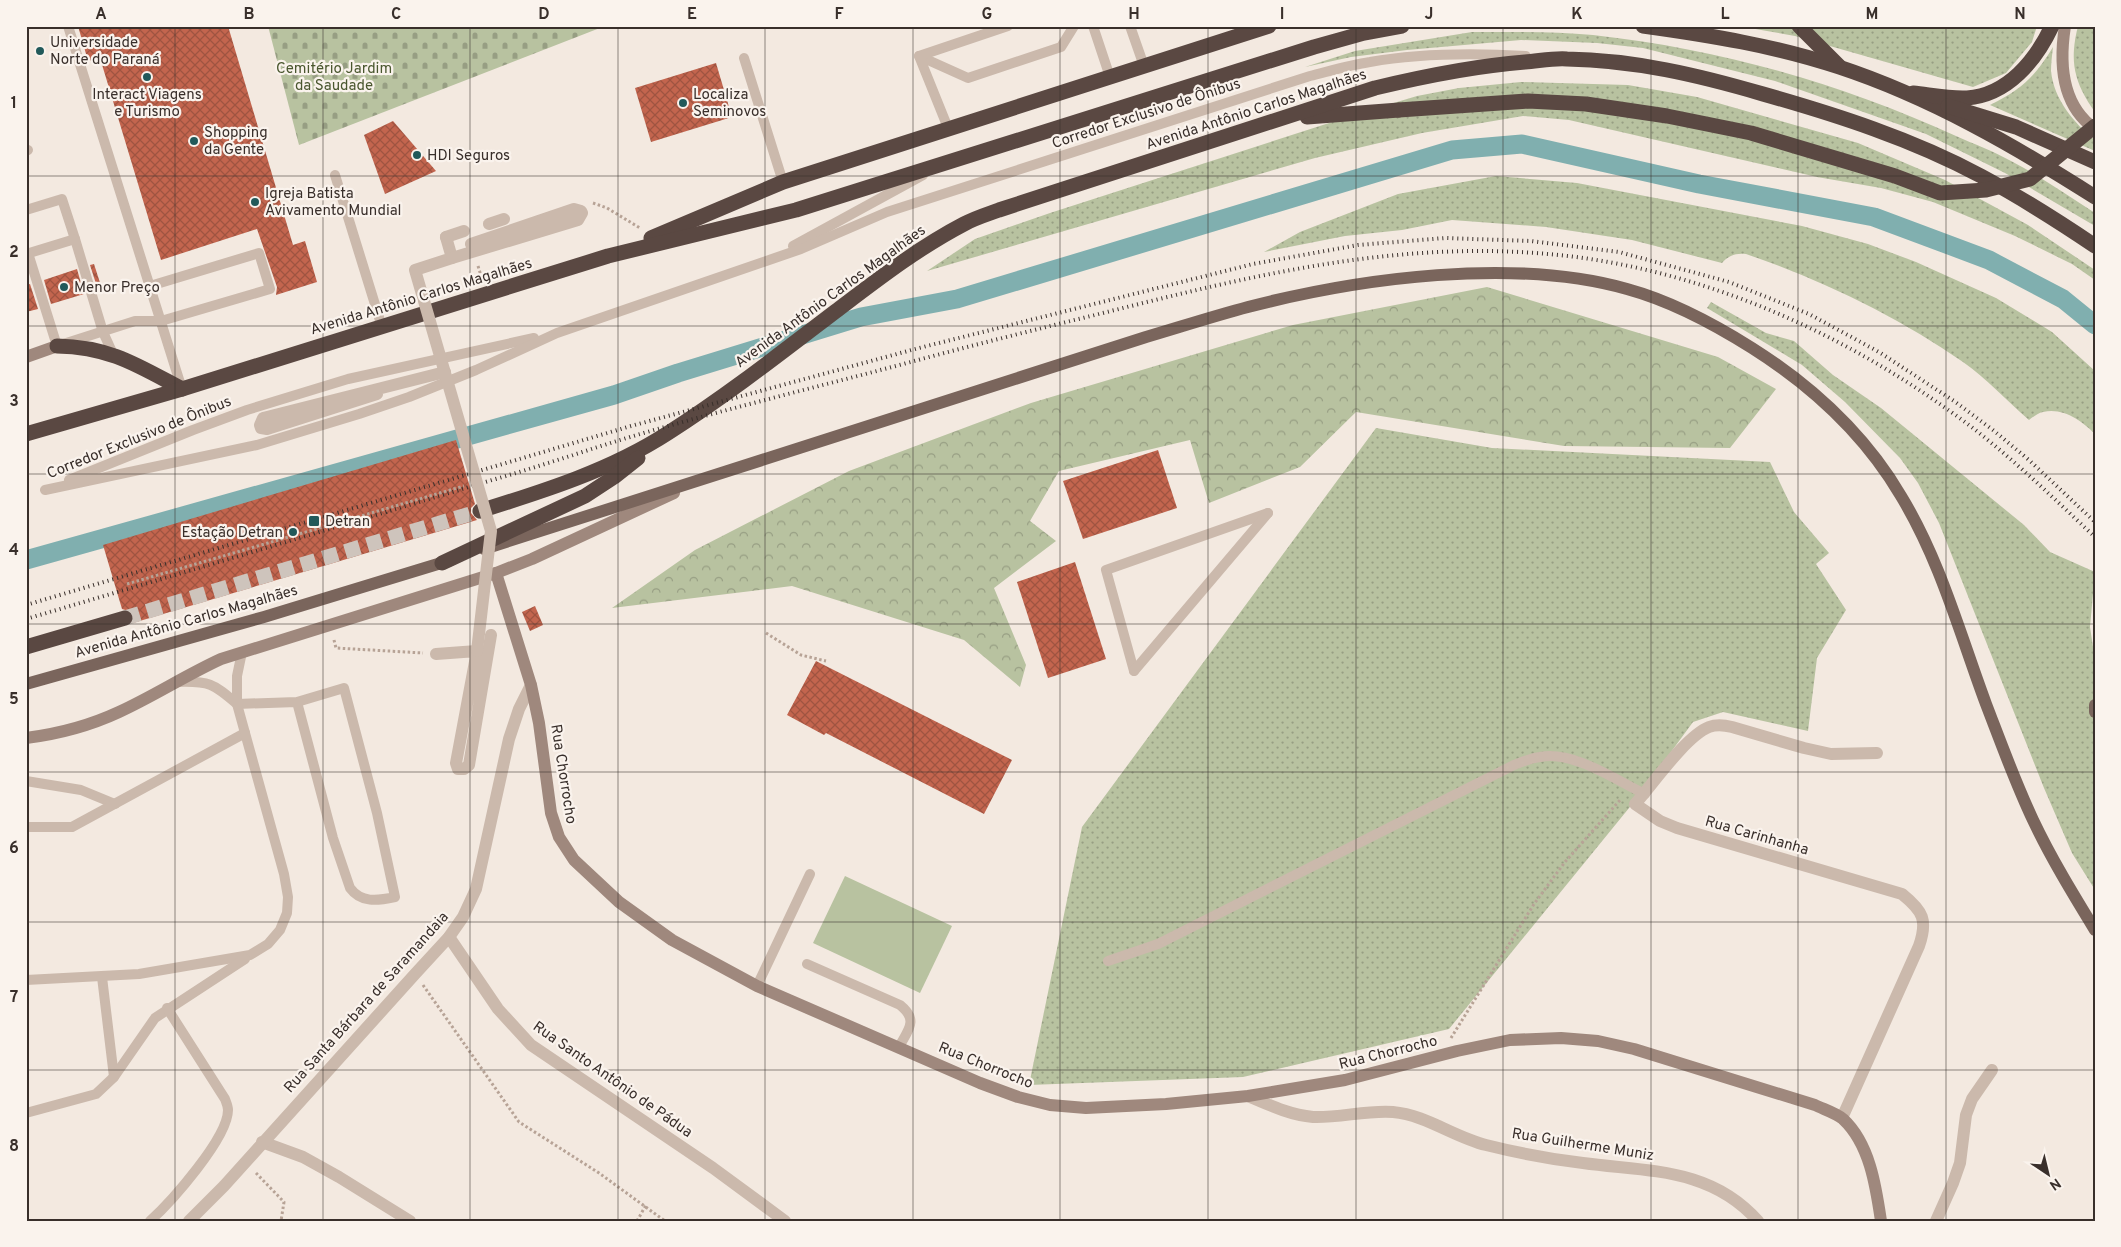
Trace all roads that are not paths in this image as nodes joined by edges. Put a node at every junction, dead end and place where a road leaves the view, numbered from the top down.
1 (68, 26) edge
2 (1008, 26) edge
3 (1074, 26) edge
4 (1093, 26) edge
5 (1130, 26) edge
6 (1268, 26) edge
7 (1402, 26) edge
8 (1643, 26) edge
9 (1799, 26) edge
10 (2052, 26) edge
11 (2065, 26) edge
12 (1249, 29) edge
13 (920, 56) junction
14 (744, 58) dead end
15 (1565, 59) junction
16 (1144, 66) junction
17 (1840, 68) junction
18 (1110, 76) junction
19 (1901, 92) junction
20 (1280, 119) junction
21 (948, 128) junction
22 (2095, 128) edge
23 (2095, 162) edge
24 (946, 163) junction
25 (335, 175) dead end
26 (783, 182) junction
27 (2095, 197) edge
28 (26, 210) edge
29 (504, 219) dead end
30 (489, 224) dead end
31 (464, 231) dead end
32 (75, 239) junction
33 (471, 244) road end
34 (2095, 246) edge
35 (27, 253) edge
36 (608, 256) junction
37 (452, 258) junction
38 (750, 267) junction
39 (150, 286) junction
40 (161, 322) junction
41 (382, 327) junction
42 (103, 332) junction
43 (557, 333) junction
44 (57, 346) junction
45 (113, 354) junction
46 (26, 356) edge
47 (445, 372) junction
48 (182, 389) junction
49 (377, 394) dead end
50 (26, 434) edge
51 (667, 434) junction
52 (708, 477) junction
53 (480, 511) tunnel mouth
54 (442, 563) junction
55 (496, 573) junction
56 (125, 618) tunnel mouth
57 (491, 635) dead end
58 (26, 647) edge
59 (476, 651) junction
60 (242, 652) junction
61 (436, 654) road end
62 (1134, 671) joint
63 (174, 682) junction
64 (26, 684) edge
65 (532, 685) junction
66 (297, 702) junction
67 (237, 704) junction
68 (2095, 706) edge
69 (2095, 712) edge
70 (245, 733) junction
71 (26, 738) edge
72 (1877, 753) dead end
73 (26, 781) edge
74 (1645, 794) junction
75 (115, 804) junction
76 (26, 827) edge
77 (810, 874) dead end
78 (2095, 930) edge
79 (449, 937) junction
80 (250, 955) junction
81 (1108, 960) dead end
82 (808, 964) dead end
83 (102, 977) junction
84 (26, 980) edge
85 (757, 986) junction
86 (168, 1008) junction
87 (899, 1047) junction
88 (1992, 1070) dead end
89 (114, 1077) junction
90 (1248, 1096) junction
91 (26, 1113) edge
92 (1842, 1118) junction
93 (262, 1142) junction
94 (406, 1220) edge
95 (150, 1221) edge
96 (189, 1221) edge
97 (785, 1221) edge
98 (1758, 1221) edge
99 (1881, 1221) edge
100 (1936, 1221) edge

1 - 39 lane
2 - 13 lane
3 - 13 lane
4 - 18 lane
5 - 16 lane
6 - 12 highway
7 - 24 highway, Avenida Antônio Carlos Magalhães
8 - 17 highway
9 - 17 highway
10 - 19 highway
11 - 22 street
12 - 16 highway
13 - 21 lane
14 - 26 lane
15 - 20 highway, Avenida Antônio Carlos Magalhães
15 - 34 highway, Avenida Antônio Carlos Magalhães
15 - 38 lane, Corredor Exclusivo de Ônibus
16 - 18 highway
17 - 19 highway
18 - 21 highway
19 - 23 highway
19 - 27 highway
20 - 22 highway, bridge
20 - 51 highway, Avenida Antônio Carlos Magalhães
21 - 26 highway
24 - 36 highway, Avenida Antônio Carlos Magalhães
24 - 38 lane, Corredor Exclusivo de Ônibus
25 - 41 lane
26 - 36 highway
28 - 32 lane
29 - 30 street
31 - 37 street, bridge
32 - 35 lane
32 - 42 lane
33 - 37 street, bridge
35 - 44 lane
36 - 41 highway, Avenida Antônio Carlos Magalhães
37 - 47 street, bridge
38 - 43 lane, Corredor Exclusivo de Ônibus
39 - 40 lane
39 - 40 lane
40 - 42 lane
40 - 48 lane
41 - 48 highway, Avenida Antônio Carlos Magalhães
42 - 44 lane
42 - 45 lane
43 - 43 lane, Corredor Exclusivo de Ônibus
44 - 45 highway
44 - 46 street
45 - 48 highway
47 - 49 street
47 - 59 street, bridge
48 - 50 highway, Avenida Antônio Carlos Magalhães
51 - 53 highway, Avenida Antônio Carlos Magalhães
51 - 54 highway
52 - 54 main road, Avenida Antônio Carlos Magalhães
52 - 55 street
52 - 78 main road, Avenida Antônio Carlos Magalhães
54 - 64 main road, Avenida Antônio Carlos Magalhães
55 - 60 street
55 - 65 street, Rua Chorrocho
56 - 58 highway, Avenida Antônio Carlos Magalhães
57 - 59 street
59 - 61 street
60 - 63 street
60 - 67 lane
62 - 62 lane
63 - 67 lane
63 - 71 street
65 - 79 street, Rua Santa Bárbara de Saramandaia
65 - 85 street, Rua Chorrocho
66 - 66 lane
66 - 67 lane
67 - 70 lane
68 - 69 main road
70 - 75 lane
70 - 80 lane
72 - 74 street
73 - 75 lane
74 - 81 lane
74 - 92 street, Rua Carinhanha
75 - 76 lane
77 - 85 lane
79 - 93 street, Rua Santa Bárbara de Saramandaia
79 - 97 street, Rua Santo Antônio de Pádua
80 - 83 lane
80 - 86 lane
82 - 87 lane
83 - 84 lane
83 - 89 lane
85 - 87 street, Rua Chorrocho
86 - 89 lane
86 - 95 lane
87 - 90 street, Rua Chorrocho
88 - 100 street
89 - 91 lane
90 - 92 street, Rua Chorrocho
90 - 98 street, Rua Guilherme Muniz
92 - 99 street
93 - 94 street
93 - 96 street, Rua Santa Bárbara de Saramandaia

